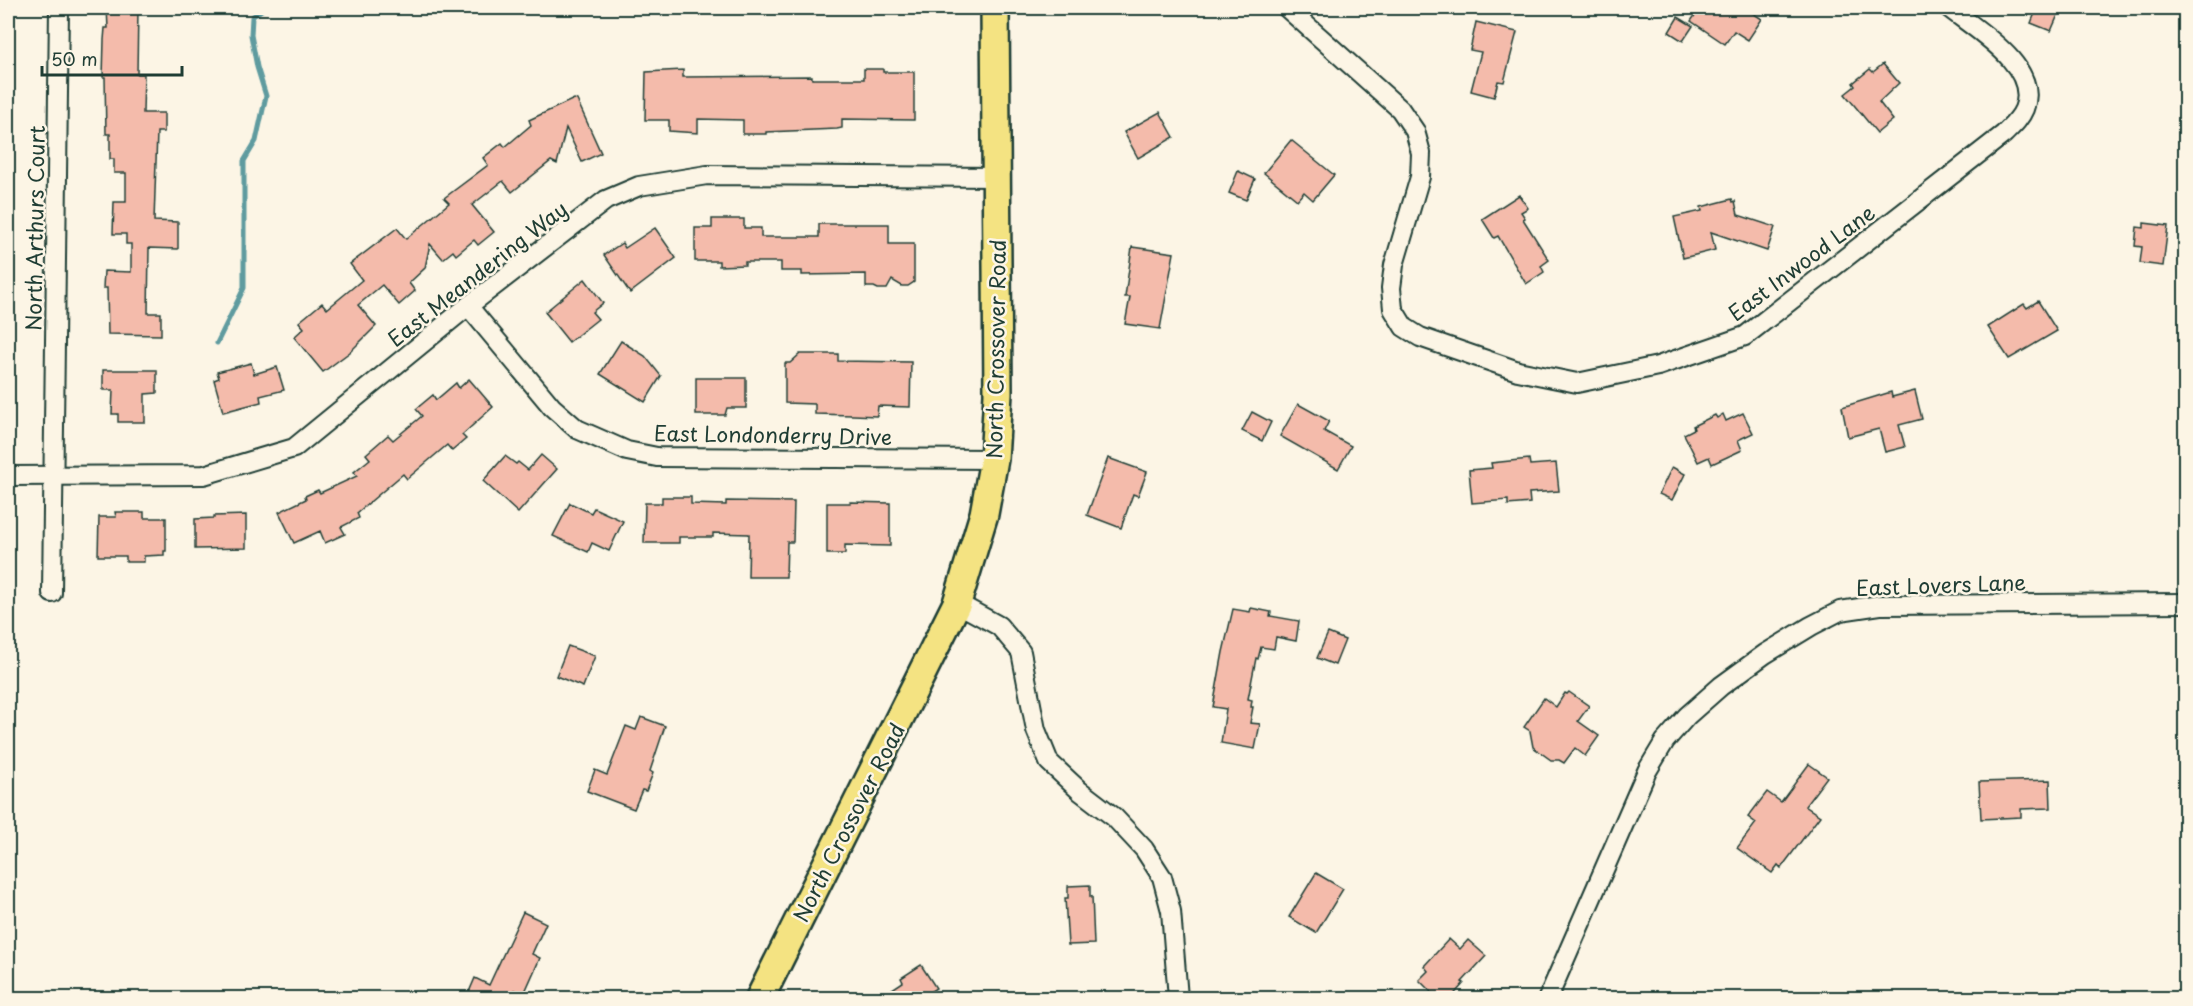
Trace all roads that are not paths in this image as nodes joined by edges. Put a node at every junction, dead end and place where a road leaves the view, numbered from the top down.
1 (59, 8) edge
2 (995, 8) edge
3 (1287, 8) edge
4 (1949, 8) edge
5 (998, 177) junction
6 (468, 306) junction
7 (994, 459) junction
8 (8, 476) edge
9 (53, 477) junction
10 (52, 594) dead end
11 (957, 603) junction
12 (2186, 603) edge
13 (760, 999) edge
14 (1178, 999) edge
15 (1548, 999) edge

1 - 9 street, North Arthurs Court
2 - 5 main road, North Crossover Road
3 - 4 street, East Inwood Lane
5 - 6 street, East Meandering Way
5 - 7 main road, North Crossover Road
6 - 7 street, East Londonderry Drive
6 - 9 street, East Meandering Way
7 - 11 main road, North Crossover Road
8 - 9 street, East Meandering Way
9 - 10 street, North Arthurs Court
11 - 13 main road, North Crossover Road
11 - 14 street
12 - 15 street, East Lovers Lane

